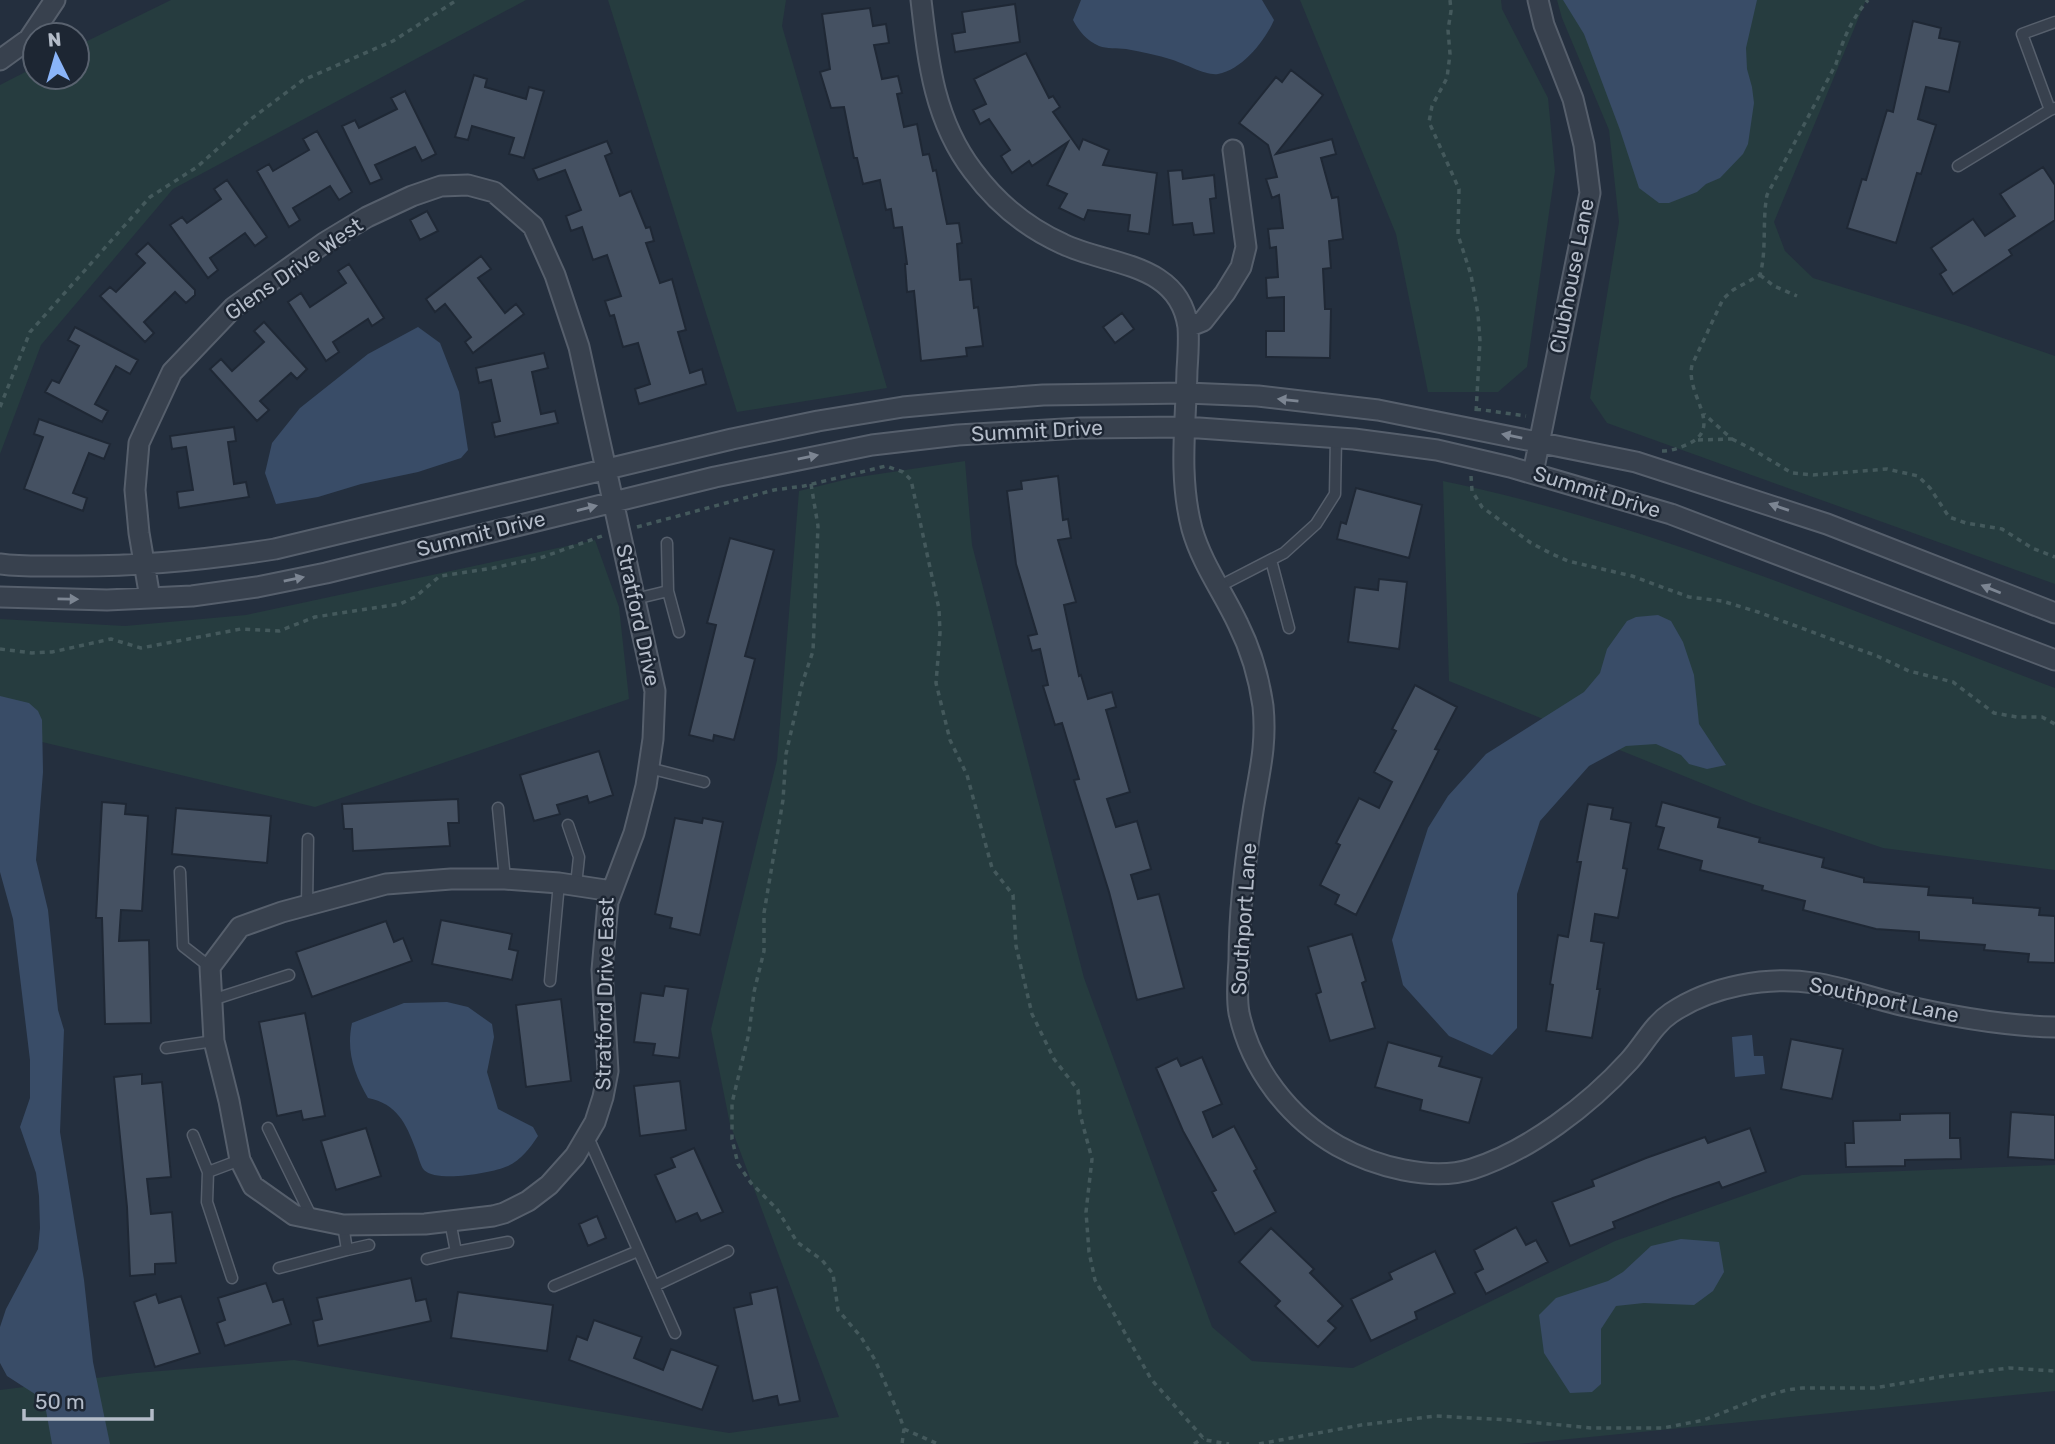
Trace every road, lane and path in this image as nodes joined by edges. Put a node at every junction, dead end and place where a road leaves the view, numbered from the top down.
1 (55, 0) edge
2 (457, 0) edge
3 (921, 0) edge
4 (1538, 0) edge
5 (1868, 0) edge
6 (2055, 22) edge
7 (0, 60) edge
8 (2053, 109) edge
9 (1233, 150) dead end
10 (1958, 166) dead end
11 (1760, 275) junction
12 (1797, 296) dead end
13 (1188, 327) junction
14 (1187, 393) junction
15 (0, 407) edge
16 (1476, 409) dead end
17 (1704, 413) junction
18 (1544, 421) junction
19 (1185, 427) junction
20 (1336, 438) junction
21 (1732, 439) junction
22 (1696, 440) junction
23 (1540, 442) junction
24 (1655, 451) dead end
25 (606, 470) junction
26 (1533, 473) junction
27 (811, 484) junction
28 (614, 501) junction
29 (620, 531) junction
30 (667, 543) dead end
31 (2055, 556) edge
32 (1271, 560) junction
33 (0, 564) edge
34 (145, 564) junction
35 (1217, 588) junction
36 (668, 591) junction
37 (0, 597) edge
38 (150, 598) junction
39 (635, 599) junction
40 (2055, 613) edge
41 (1289, 628) dead end
42 (679, 632) dead end
43 (0, 649) edge
44 (2055, 660) edge
45 (649, 768) junction
46 (704, 782) dead end
47 (498, 808) dead end
48 (568, 825) dead end
49 (308, 839) dead end
50 (180, 872) dead end
51 (505, 879) junction
52 (568, 884) junction
53 (612, 891) junction
54 (307, 905) junction
55 (210, 967) junction
56 (289, 975) dead end
57 (550, 981) dead end
58 (212, 1000) junction
59 (2055, 1027) edge
60 (214, 1041) junction
61 (166, 1048) dead end
62 (268, 1128) dead end
63 (193, 1135) dead end
64 (587, 1136) junction
65 (240, 1160) junction
66 (208, 1172) junction
67 (312, 1219) junction
68 (450, 1221) junction
69 (343, 1225) junction
70 (508, 1242) dead end
71 (369, 1245) dead end
72 (347, 1250) junction
73 (638, 1251) junction
74 (728, 1251) dead end
75 (456, 1252) junction
76 (427, 1258) dead end
77 (279, 1268) dead end
78 (232, 1278) dead end
79 (554, 1286) dead end
80 (654, 1286) junction
81 (675, 1333) dead end
82 (2055, 1371) edge
83 (904, 1429) junction
84 (1203, 1437) junction
85 (902, 1444) edge
86 (938, 1444) edge
87 (1194, 1444) edge
88 (1229, 1444) edge
89 (1259, 1444) edge

1 - 7 street
2 - 15 path
3 - 13 street
4 - 18 street, Clubhouse Lane
5 - 11 path
6 - 8 lane
8 - 10 lane
9 - 13 street
11 - 12 path
11 - 17 path
13 - 14 street, Southport Lane
14 - 19 street, Southport Lane
23 -> 14 street, Summit Drive
14 - 25 street, Summit Drive
16 - 18 path
17 - 21 path
17 - 22 path
18 - 23 street, Clubhouse Lane
19 - 20 street, Summit Drive
28 -> 19 street, Summit Drive
19 - 35 street, Southport Lane
20 - 26 street, Summit Drive
20 - 32 lane
21 - 22 path
21 - 31 path
22 - 24 path
23 - 26 street, Clubhouse Lane
40 -> 23 street, Summit Drive
25 - 28 street, Glens Drive West
25 - 34 street, Summit Drive
25 - 34 street, Glens Drive West
26 - 44 street, Summit Drive
27 - 29 path
27 - 83 path
27 - 84 path
28 - 29 street, Stratford Drive
38 -> 28 street, Summit Drive
29 - 39 street, Stratford Drive
29 - 43 path
30 - 36 lane
32 - 35 lane
32 - 41 lane
33 - 34 street, Summit Drive
34 - 38 street, Glens Drive West
35 - 59 street, Southport Lane
36 - 39 lane
36 - 42 lane
37 -> 38 street, Summit Drive
39 - 45 street, Stratford Drive
45 - 46 lane
45 - 53 street, Stratford Drive
47 - 51 lane
48 - 52 lane
49 - 54 lane
50 - 55 lane
51 - 52 street, Stratford Drive East
51 - 54 street, Stratford Drive East
52 - 53 street, Stratford Drive East
52 - 57 lane
53 - 64 street, Stratford Drive East
54 - 55 street, Stratford Drive East
55 - 58 street, Stratford Drive East
56 - 58 lane
58 - 60 street, Stratford Drive East
60 - 61 lane
60 - 65 street, Stratford Drive East
62 - 67 lane
63 - 66 lane
64 - 68 street, Stratford Drive East
64 - 73 lane
65 - 66 lane
65 - 67 street, Stratford Drive East
66 - 78 lane
67 - 69 street, Stratford Drive East
68 - 69 street, Stratford Drive East
68 - 75 lane
69 - 72 lane
70 - 75 lane
71 - 72 lane
72 - 77 lane
73 - 79 lane
73 - 80 lane
74 - 80 lane
75 - 76 lane
80 - 81 lane
82 - 89 path
83 - 85 path
83 - 86 path
84 - 87 path
84 - 88 path

